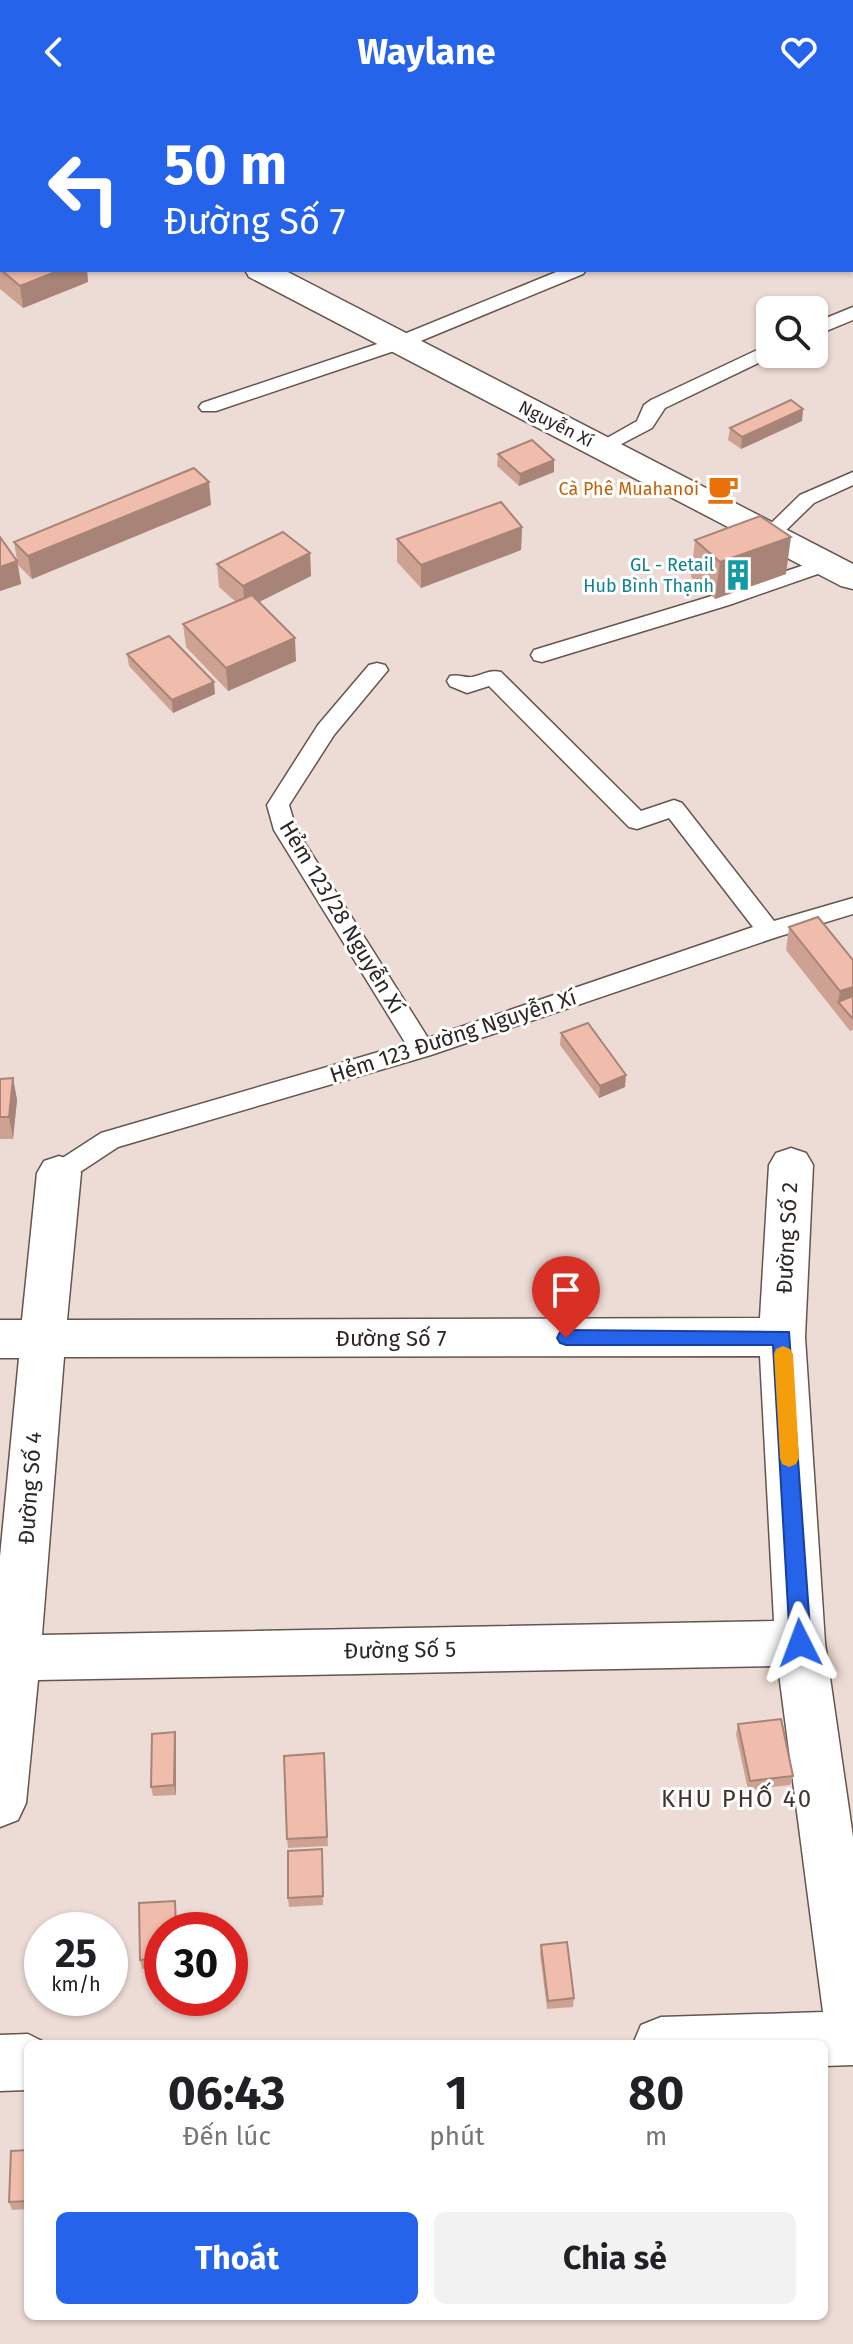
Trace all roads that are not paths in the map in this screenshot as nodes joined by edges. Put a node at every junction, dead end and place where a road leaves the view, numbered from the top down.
1 (264, 272) edge
2 (572, 272) edge
3 (853, 313) edge
4 (828, 324) edge
5 (399, 343) junction
6 (756, 357) edge
7 (209, 407) dead end
8 (601, 447) junction
9 (853, 478) edge
10 (769, 536) junction
11 (839, 571) edge
12 (542, 655) dead end
13 (377, 670) dead end
14 (458, 681) dead end
15 (853, 906) edge
16 (769, 931) junction
17 (422, 1049) junction
18 (791, 1165) dead end
19 (59, 1173) joint
20 (782, 1337) junction
21 (21, 1339) edge
22 (800, 1643) junction
23 (8, 1657) edge
24 (0, 1803) edge
25 (853, 2027) edge
26 (853, 2038) edge
27 (789, 2040) edge
28 (24, 2062) edge
29 (0, 2063) edge

1 - 5 street, Nguyễn Xí
2 - 5 lane
3 - 4 lane
5 - 7 lane
5 - 8 street, Nguyễn Xí
6 - 8 lane
8 - 10 street, Nguyễn Xí
9 - 10 lane
10 - 11 street, Nguyễn Xí
11 - 12 lane
13 - 17 lane, Hẻm 123/28 Nguyễn Xí
14 - 16 lane
15 - 16 lane, Hẻm 123 Đường Nguyễn Xí
16 - 17 lane, Hẻm 123 Đường Nguyễn Xí
17 - 19 lane, Hẻm 123 Đường Nguyễn Xí
18 - 20 street, Đường Số 2
19 - 21 street, Đường Số 4
20 - 21 street, Đường Số 7
20 - 22 street, Đường Số 2
21 - 23 street, Đường Số 4
22 - 23 street, Đường Số 5
22 - 25 street, Đường Số 2
23 - 24 street, Đường Số 4
26 - 27 street
28 - 29 street

